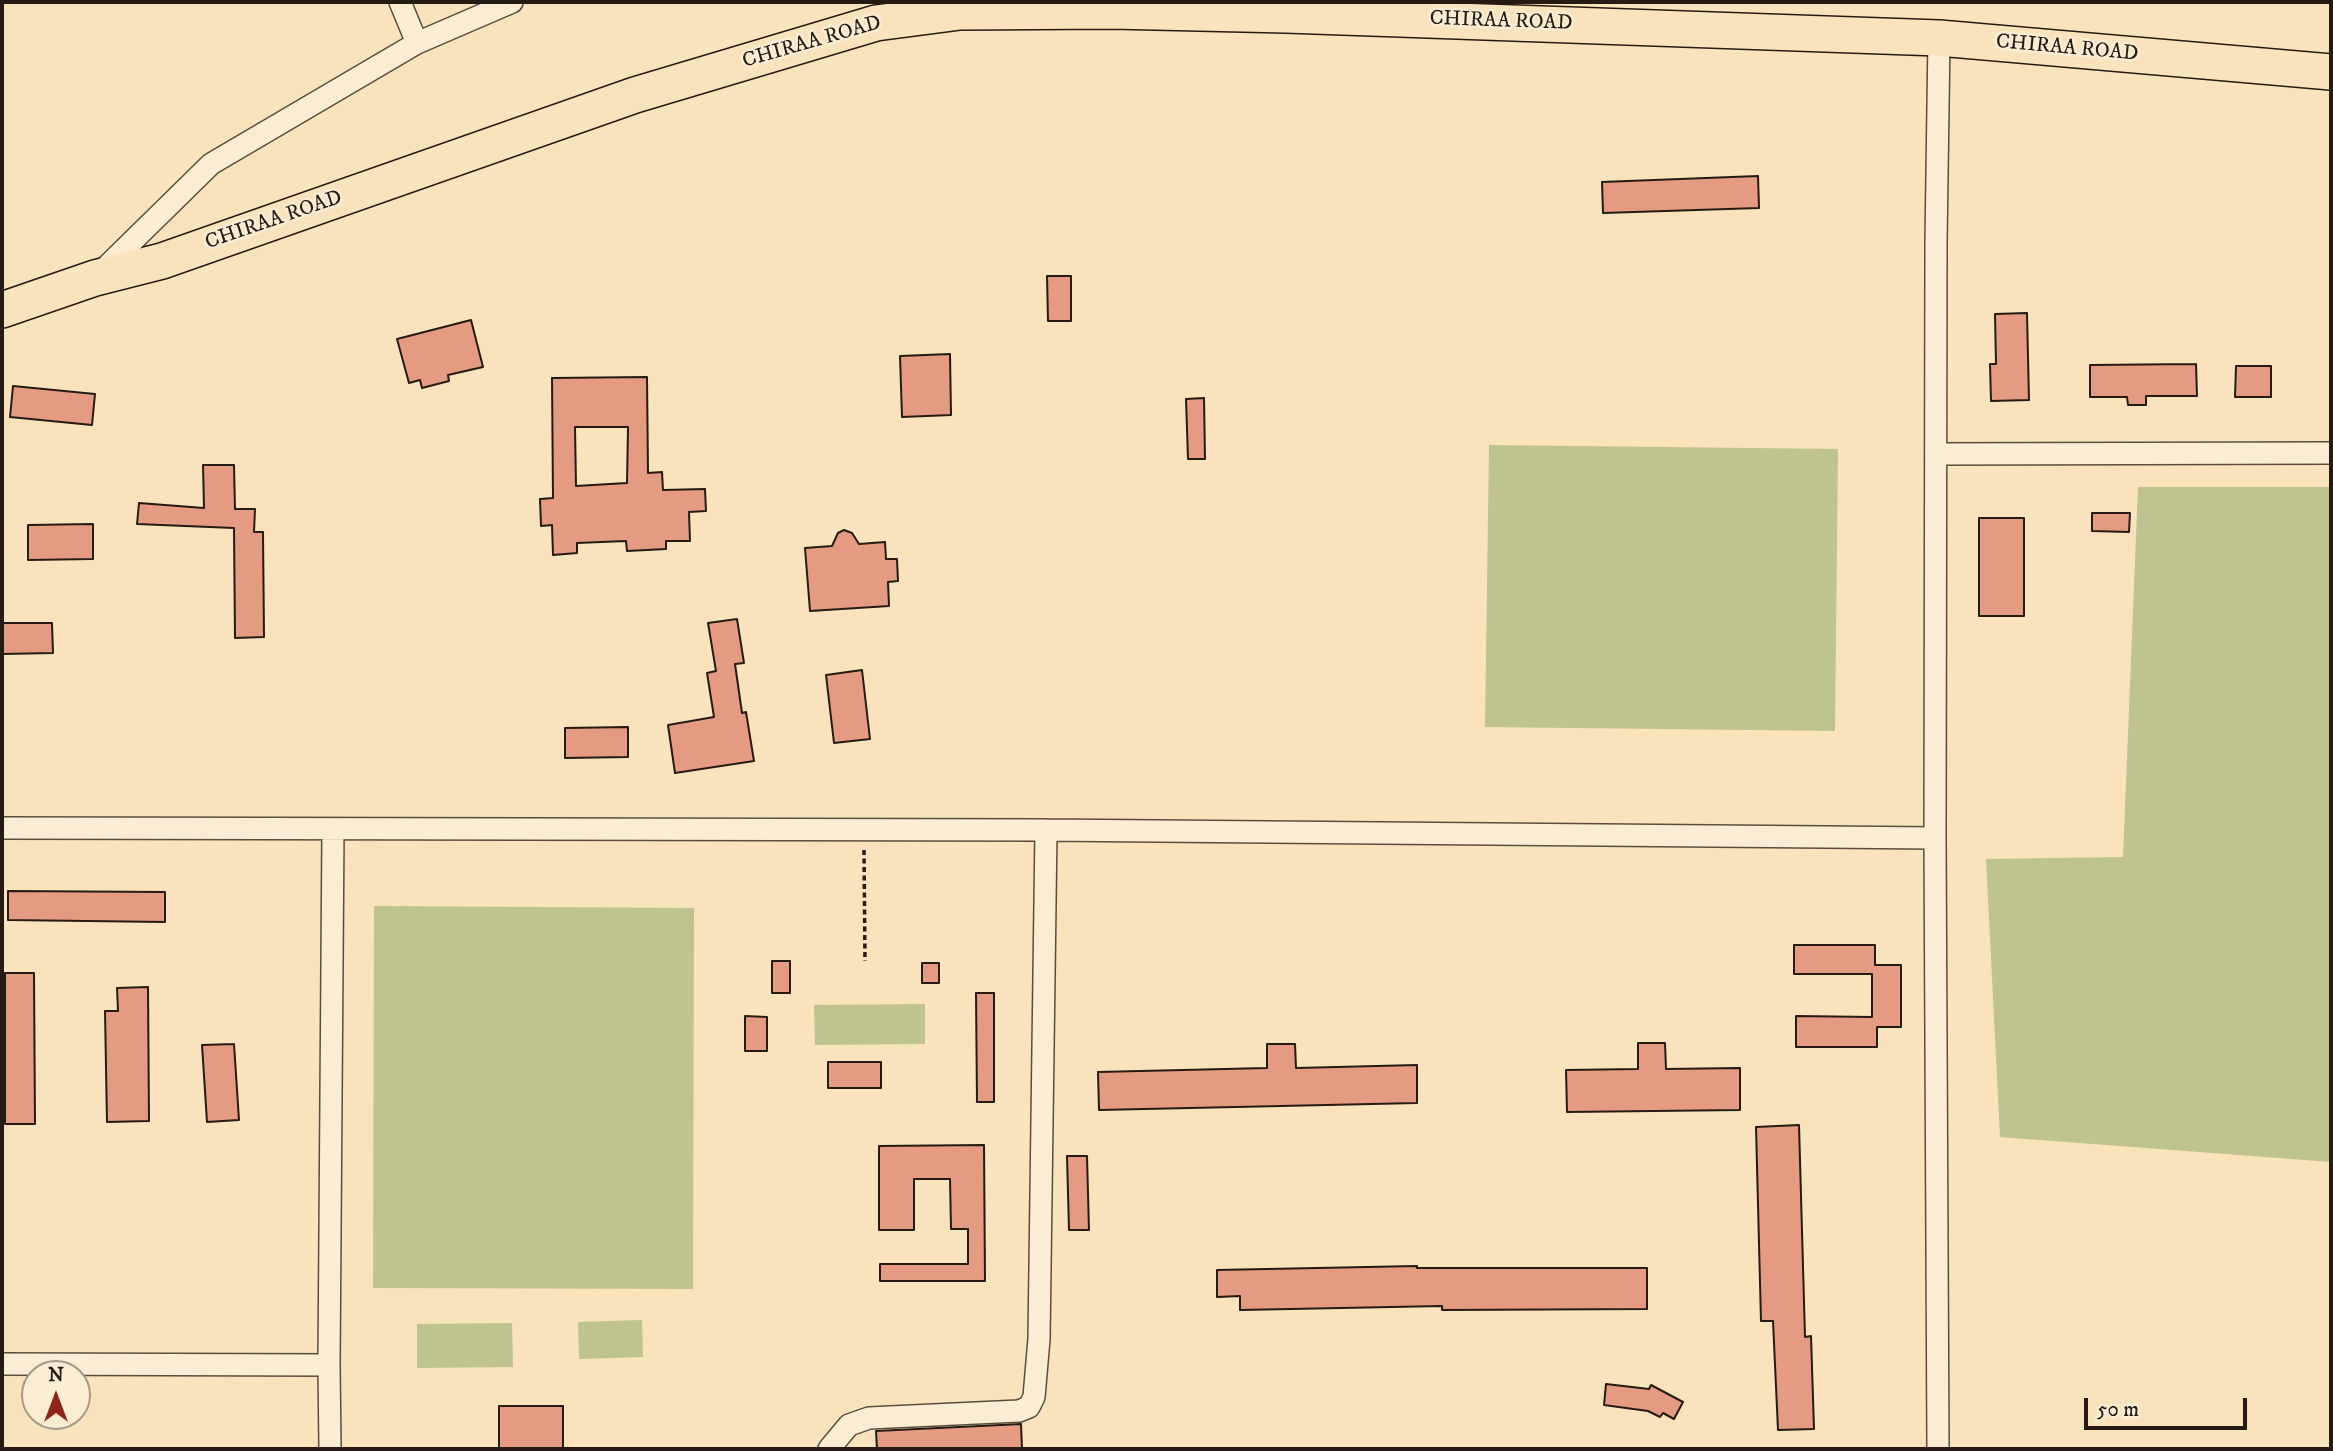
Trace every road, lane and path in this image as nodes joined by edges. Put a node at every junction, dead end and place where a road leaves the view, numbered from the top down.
1 (400, 2) edge
2 (512, 2) edge
3 (925, 2) edge
4 (1112, 6) edge
5 (1286, 8) edge
6 (960, 12) junction
7 (1939, 38) junction
8 (417, 43) junction
9 (2331, 72) edge
10 (95, 278) junction
11 (2, 310) edge
12 (2331, 453) edge
13 (1936, 454) junction
14 (2, 828) edge
15 (333, 829) junction
16 (864, 830) junction
17 (1046, 830) junction
18 (1934, 838) junction
19 (865, 961) dead end
20 (2, 1364) edge
21 (329, 1365) junction
22 (330, 1449) edge
23 (829, 1449) edge
24 (1938, 1449) edge

1 - 8 street
2 - 8 street
3 - 6 street
4 - 5 highway, CHIRAA ROAD
4 - 6 highway, CHIRAA ROAD
5 - 7 highway, CHIRAA ROAD
6 - 10 highway, CHIRAA ROAD
7 - 9 highway, CHIRAA ROAD
7 - 13 street
8 - 10 street
10 - 11 highway, CHIRAA ROAD
12 - 13 street
13 - 18 street
14 - 15 street
15 - 16 street
15 - 21 street
16 - 17 street
16 - 19 path
17 - 18 street
17 - 23 street
18 - 24 street
20 - 21 street
21 - 22 street

